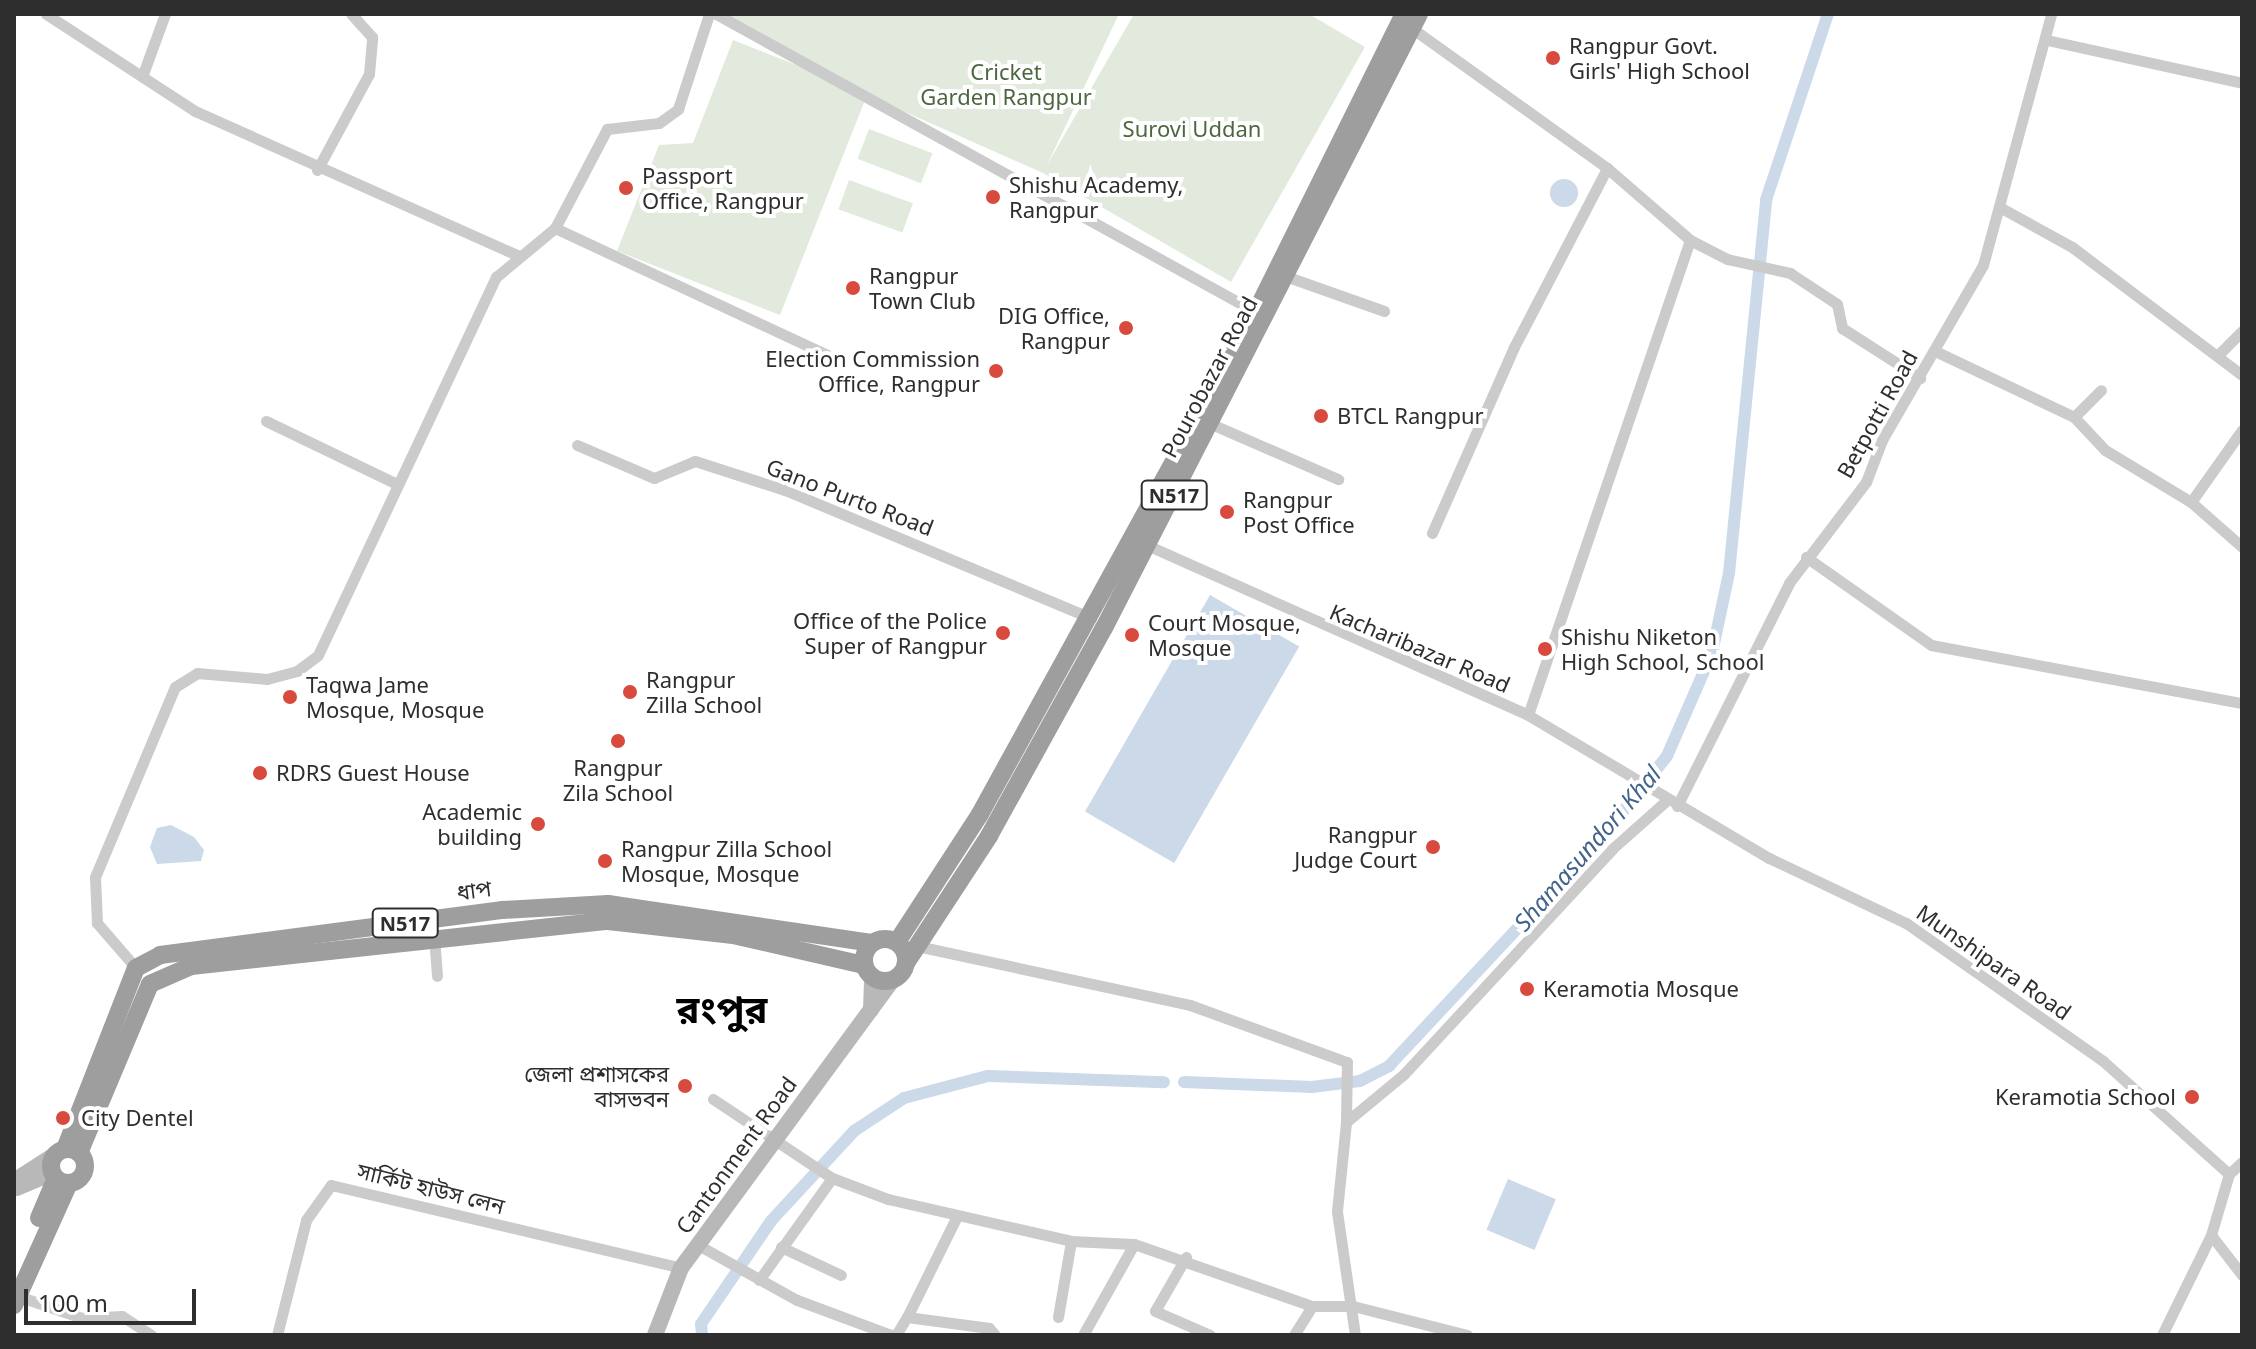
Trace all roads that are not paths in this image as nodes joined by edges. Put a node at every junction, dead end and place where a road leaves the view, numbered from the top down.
1 (46, 14) edge
2 (165, 14) edge
3 (351, 14) edge
4 (709, 14) edge
5 (716, 14) edge
6 (2051, 14) edge
7 (1412, 19) edge
8 (2047, 40) junction
9 (143, 74) junction
10 (2242, 83) edge
11 (1607, 168) junction
12 (317, 170) junction
13 (2003, 209) junction
14 (555, 228) junction
15 (1690, 240) junction
16 (517, 255) junction
17 (1288, 277) junction
18 (1384, 311) dead end
19 (1256, 312) junction
20 (2242, 331) edge
21 (1935, 351) junction
22 (2219, 354) junction
23 (836, 359) dead end
24 (2242, 375) edge
25 (1920, 378) junction
26 (2101, 390) dead end
27 (2074, 417) junction
28 (266, 421) dead end
29 (1209, 423) junction
30 (2242, 430) edge
31 (577, 445) dead end
32 (1338, 479) dead end
33 (395, 483) junction
34 (2191, 502) junction
35 (1432, 533) dead end
36 (1149, 546) junction
37 (2242, 547) edge
38 (1806, 557) junction
39 (1087, 615) junction
40 (1104, 628) junction
41 (2242, 703) edge
42 (1528, 715) junction
43 (1672, 804) junction
44 (1601, 839) dead end
45 (1612, 849) junction
46 (1540, 905) dead end
47 (1549, 915) junction
48 (433, 928) junction
49 (897, 942) junction
50 (871, 943) junction
51 (917, 946) junction
52 (906, 963) junction
53 (136, 968) junction
54 (868, 971) junction
55 (437, 976) dead end
56 (893, 979) junction
57 (1459, 991) dead end
58 (1468, 1001) junction
59 (871, 1012) junction
60 (713, 1099) dead end
61 (1346, 1122) junction
62 (772, 1140) junction
63 (2242, 1162) edge
64 (62, 1165) junction
65 (2229, 1174) junction
66 (832, 1178) junction
67 (14, 1181) edge
68 (14, 1189) edge
69 (957, 1216) junction
70 (2211, 1235) junction
71 (1071, 1241) junction
72 (1134, 1244) junction
73 (698, 1245) junction
74 (781, 1247) junction
75 (1186, 1257) junction
76 (681, 1268) junction
77 (841, 1275) dead end
78 (2242, 1275) edge
79 (759, 1280) junction
80 (15, 1294) edge
81 (1312, 1306) junction
82 (1353, 1312) junction
83 (907, 1317) junction
84 (1058, 1317) dead end
85 (151, 1335) edge
86 (277, 1335) edge
87 (655, 1335) edge
88 (894, 1335) edge
89 (995, 1335) edge
90 (1083, 1335) edge
91 (1210, 1335) edge
92 (1294, 1335) edge
93 (1355, 1335) edge
94 (1467, 1335) edge
95 (2162, 1335) edge

1 - 9 street
2 - 9 street
3 - 12 street
4 - 14 street
5 - 19 street
6 - 8 street, Betpotti Road
7 - 11 street
7 - 17 highway, Pourobazar Road / N517
7 - 19 highway, Pourobazar Road / N517
8 - 10 street
8 - 13 street, Betpotti Road
9 - 12 street
11 - 15 street
11 - 35 street
12 - 16 street
13 - 21 street, Betpotti Road
13 - 22 street
14 - 16 street
14 - 23 street
15 - 25 street
15 - 42 street
16 - 33 street
17 - 18 street
17 - 29 highway, Pourobazar Road / N517
19 - 39 highway, Pourobazar Road / N517
20 - 22 street
21 - 25 street, Betpotti Road
21 - 27 street
22 - 24 street
25 - 38 street, Betpotti Road
26 - 27 street
27 - 34 street
28 - 33 street
29 - 32 street
29 - 36 highway, Pourobazar Road / N517
30 - 34 street
31 - 39 street, Gano Purto Road
33 - 53 street
34 - 37 street
36 - 40 highway, Pourobazar Road / N517
36 - 42 street, Kacharibazar Road
38 - 41 street
38 - 43 street, Betpotti Road
39 - 40 street, Gano Purto Road
39 - 49 highway, Pourobazar Road / N517
40 - 51 highway, Pourobazar Road / N517
42 - 43 street, Kacharibazar Road
43 - 45 street
43 - 65 street, Munshipara Road
44 - 45 street
45 - 47 street
46 - 47 street
47 - 58 street
48 - 50 highway, ধাপ / N517
48 - 53 highway, ধাপ / N517
48 - 54 highway, ধাপ / N517
48 - 55 street
48 - 64 highway, ধাপ / N517
49 - 50 highway, ধাপ / N517
49 - 52 highway
50 - 54 highway
51 - 52 highway, Pourobazar Road / N517
51 - 61 street
52 - 56 highway, N517
53 - 64 highway, ধাপ / N517
54 - 56 highway, ধাপ / N517
54 - 59 main road
56 - 59 main road, Cantonment Road
57 - 58 street
58 - 61 street
59 - 62 main road, Cantonment Road
60 - 62 street
61 - 82 street
62 - 66 street
62 - 73 main road, Cantonment Road
63 - 65 street
64 - 67 main road
64 - 68 main road
64 - 80 highway, ধাপ / N517
65 - 70 street
66 - 69 street
66 - 74 street
69 - 71 street
69 - 83 street
70 - 78 street
70 - 95 street
71 - 72 street
71 - 84 street
72 - 75 street
72 - 90 street
73 - 76 main road, Cantonment Road
73 - 79 street
74 - 77 street
74 - 79 street
75 - 81 street
75 - 91 street
76 - 86 street, সার্কিট হাউস লেন
76 - 87 main road, Cantonment Road
79 - 88 street
80 - 85 street
81 - 82 street
81 - 92 street
82 - 93 street
82 - 94 street
83 - 88 street
83 - 89 street

